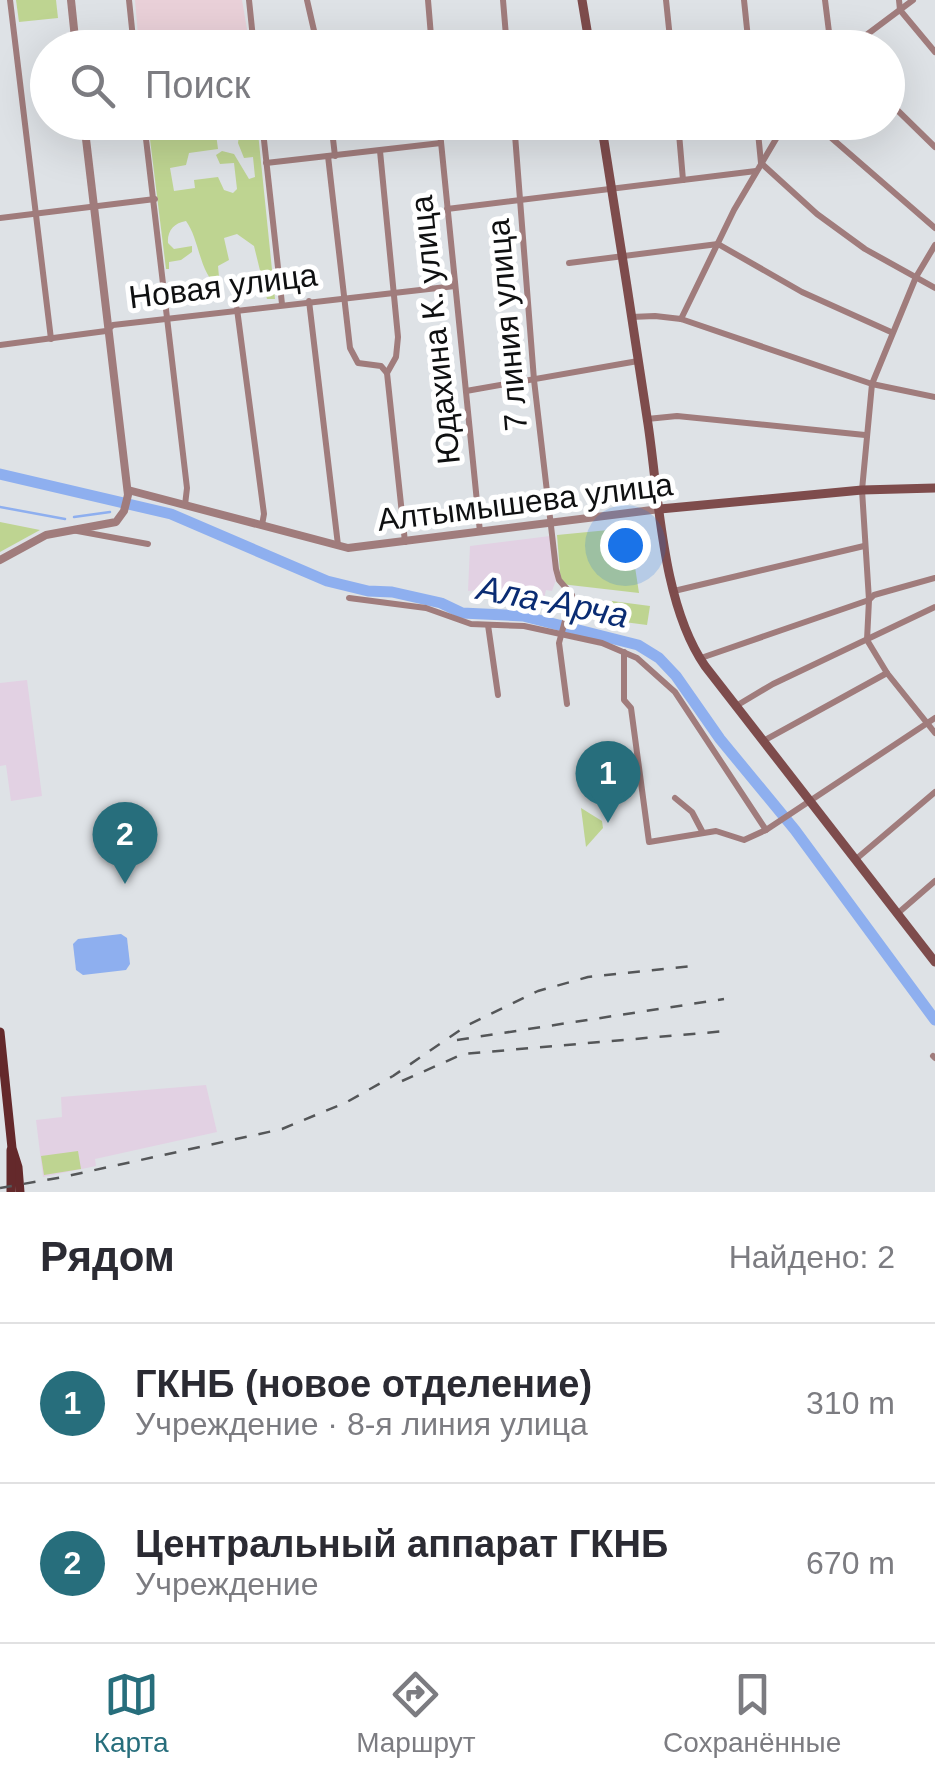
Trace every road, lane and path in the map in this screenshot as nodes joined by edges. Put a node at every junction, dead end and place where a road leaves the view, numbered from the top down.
1 (10, 0) edge
2 (71, 0) edge
3 (130, 0) edge
4 (249, 0) edge
5 (307, 0) edge
6 (428, 0) edge
7 (502, 0) edge
8 (582, 0) edge
9 (666, 0) edge
10 (744, 0) edge
11 (825, 0) edge
12 (900, 0) edge
13 (913, 0) edge
14 (900, 10) junction
15 (74, 30) edge
16 (132, 30) edge
17 (252, 30) edge
18 (313, 30) edge
19 (430, 30) edge
20 (505, 30) edge
21 (587, 30) edge
22 (669, 30) edge
23 (747, 30) edge
24 (829, 30) edge
25 (873, 30) edge
26 (935, 52) edge
27 (905, 117) edge
28 (86, 140) edge
29 (146, 140) edge
30 (264, 140) edge
31 (331, 140) edge
32 (441, 140) edge
33 (515, 140) edge
34 (604, 140) edge
35 (680, 140) edge
36 (758, 140) edge
37 (775, 140) edge
38 (834, 140) edge
39 (442, 144) junction
40 (935, 146) edge
41 (380, 151) junction
42 (332, 156) junction
43 (266, 163) junction
44 (759, 167) junction
45 (683, 180) junction
46 (612, 189) junction
47 (154, 199) junction
48 (520, 200) junction
49 (92, 207) junction
50 (447, 208) junction
51 (36, 214) junction
52 (0, 218) edge
53 (935, 228) edge
54 (718, 244) junction
55 (935, 245) edge
56 (622, 256) junction
57 (569, 263) dead end
58 (916, 277) junction
59 (456, 286) junction
60 (935, 288) edge
61 (394, 292) junction
62 (345, 297) junction
63 (309, 301) junction
64 (282, 304) junction
65 (237, 309) junction
66 (631, 317) junction
67 (168, 318) junction
68 (681, 320) junction
69 (106, 331) junction
70 (891, 332) junction
71 (51, 339) junction
72 (0, 345) edge
73 (638, 361) junction
74 (387, 373) junction
75 (534, 380) junction
76 (872, 384) junction
77 (466, 391) junction
78 (935, 397) edge
79 (647, 420) junction
80 (865, 435) junction
81 (935, 488) edge
82 (862, 490) junction
83 (128, 492) junction
84 (185, 504) junction
85 (660, 509) junction
86 (552, 523) junction
87 (262, 525) junction
88 (71, 529) junction
89 (480, 532) junction
90 (405, 542) junction
91 (148, 544) dead end
92 (338, 546) junction
93 (864, 546) junction
94 (0, 560) edge
95 (935, 578) edge
96 (674, 591) junction
97 (349, 598) dead end
98 (869, 600) junction
99 (935, 606) edge
100 (488, 625) junction
101 (562, 634) junction
102 (868, 640) junction
103 (624, 652) junction
104 (700, 659) junction
105 (888, 674) junction
106 (498, 696) dead end
107 (566, 704) dead end
108 (736, 706) junction
109 (935, 718) edge
110 (927, 724) junction
111 (935, 733) edge
112 (763, 741) junction
113 (935, 792) edge
114 (675, 798) dead end
115 (810, 802) junction
116 (766, 830) junction
117 (702, 831) junction
118 (855, 860) junction
119 (935, 880) edge
120 (897, 914) junction
121 (935, 962) edge
122 (0, 1032) edge
123 (12, 1148) junction
124 (11, 1192) edge
125 (20, 1192) edge

1 - 51 street
2 - 15 street
3 - 16 street
4 - 17 street
5 - 18 street
6 - 19 street
7 - 20 street
8 - 21 main road
9 - 22 street
10 - 23 street
11 - 24 street
12 - 14 street
13 - 14 street
14 - 25 street
14 - 26 street
27 - 40 street
28 - 49 street
29 - 47 street
30 - 43 street
31 - 42 street
32 - 39 street, Юдахина К. улица
33 - 48 street, 7 линия улица
34 - 46 main road
35 - 45 street
36 - 44 street
37 - 44 street
38 - 53 street
39 - 41 street
39 - 50 street, Юдахина К. улица
41 - 42 street
41 - 61 street
42 - 43 street
42 - 62 street
43 - 64 street
44 - 45 street
44 - 54 street
44 - 58 street
45 - 46 street
46 - 48 street
46 - 56 main road
47 - 49 street
47 - 67 street
48 - 50 street
48 - 75 street, 7 линия улица
49 - 51 street
49 - 69 street
50 - 59 street, Юдахина К. улица
51 - 52 street
51 - 71 street
54 - 56 street
54 - 68 street
54 - 70 street
55 - 58 street
56 - 57 street
56 - 66 main road
58 - 60 street
58 - 70 street
59 - 61 street, Новая улица
59 - 77 street, Юдахина К. улица
61 - 62 street, Новая улица
61 - 74 street
62 - 63 street, Новая улица
62 - 74 street
63 - 64 street, Новая улица
63 - 92 street
64 - 65 street, Новая улица
65 - 67 street, Новая улица
65 - 87 street
66 - 68 street
66 - 73 main road
67 - 69 street, Новая улица
67 - 84 street
68 - 76 street
69 - 71 street, Новая улица
69 - 83 street
70 - 76 street
71 - 72 street, Новая улица
73 - 75 street
73 - 79 main road
74 - 90 street
75 - 77 street
75 - 86 street, 7 линия улица
76 - 78 street
76 - 80 street
77 - 89 street, Юдахина К. улица
79 - 80 street
79 - 85 main road
80 - 82 street
81 - 82 main road, Алтымышева улица
82 - 85 main road, Алтымышева улица
82 - 93 street
83 - 84 street, Алтымышева улица
83 - 88 street
84 - 87 street, Алтымышева улица
85 - 86 street, Алтымышева улица
85 - 96 main road
86 - 89 street, Алтымышева улица
86 - 101 street, 7 линия улица
87 - 92 street, Алтымышева улица
88 - 91 street
88 - 94 street
89 - 90 street, Алтымышева улица
90 - 92 street, Алтымышева улица
93 - 96 street
93 - 98 street
95 - 98 street
96 - 104 main road
97 - 100 street
98 - 102 street
98 - 104 street
99 - 102 street
100 - 101 street
100 - 106 street
101 - 103 street
101 - 107 street
102 - 105 street
102 - 108 street
103 - 116 street
103 - 117 street
104 - 108 main road
105 - 110 street
105 - 112 street
108 - 112 main road
109 - 110 street
110 - 111 street
110 - 115 street
112 - 115 main road
113 - 118 street
114 - 117 street
115 - 116 street
115 - 118 main road
116 - 117 street
118 - 120 main road
119 - 120 street
120 - 121 main road
122 - 123 main road
123 - 124 main road
123 - 125 main road

